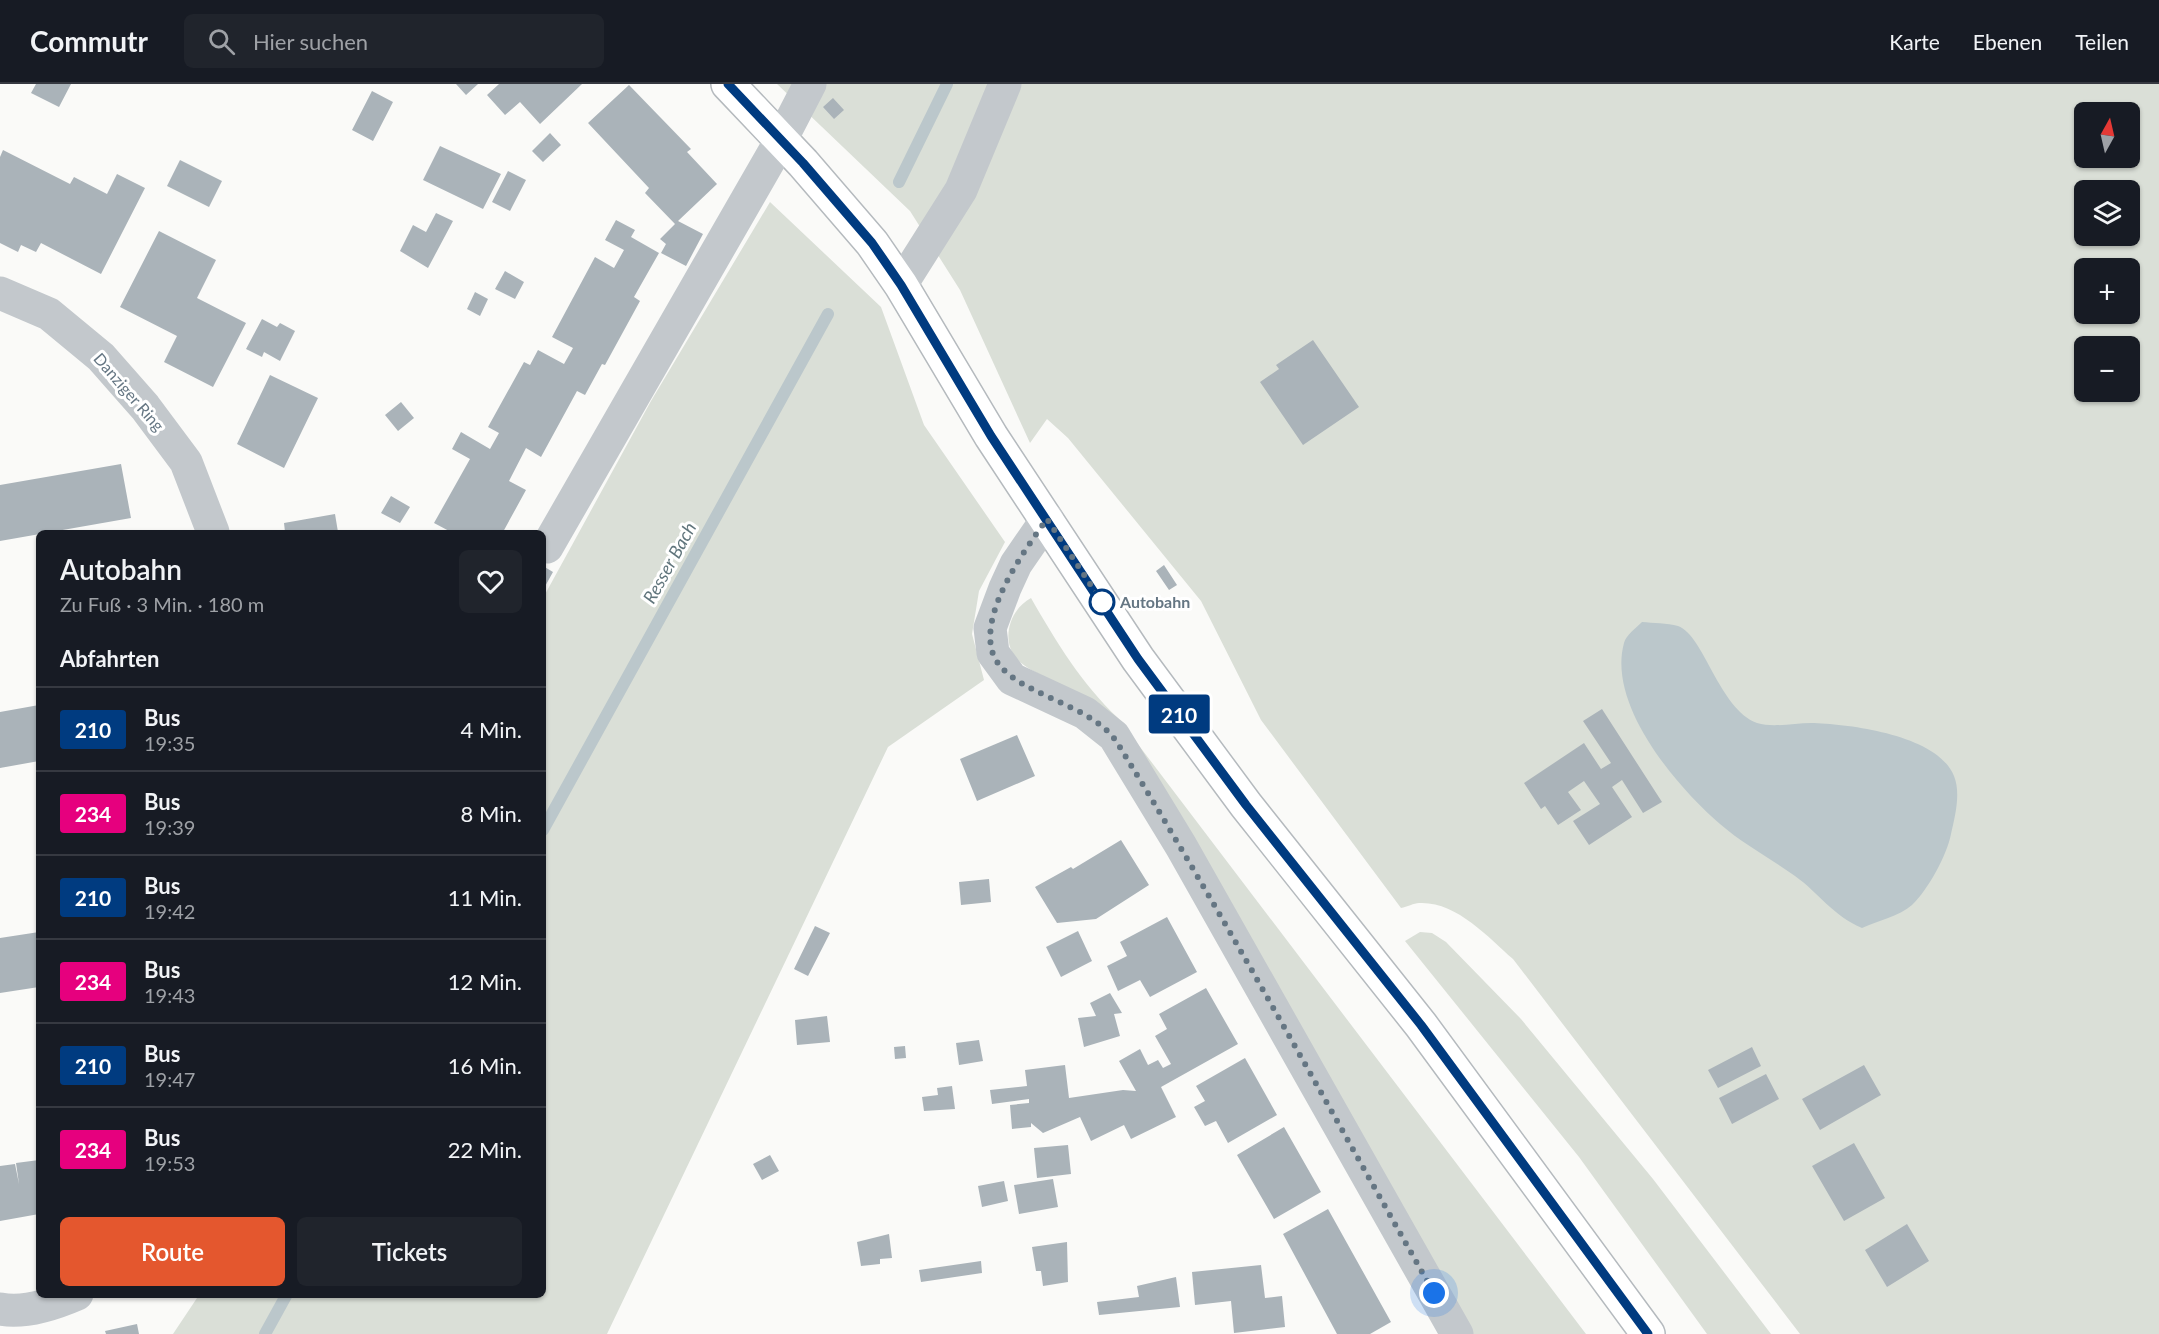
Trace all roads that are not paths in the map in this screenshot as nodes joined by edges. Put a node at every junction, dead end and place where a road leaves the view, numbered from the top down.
1 (728, 84) edge
2 (810, 84) edge
3 (1005, 84) edge
4 (781, 140) junction
5 (901, 285) junction
6 (0, 293) edge
7 (1047, 519) junction
8 (212, 530) edge
9 (547, 547) dead end
10 (66, 1298) edge
11 (0, 1309) edge
12 (1457, 1334) edge
13 (1648, 1334) edge

1 - 4 main road
2 - 4 street
3 - 5 street
4 - 5 main road
4 - 9 street
5 - 7 main road
6 - 8 street, Danziger Ring
7 - 12 street
7 - 13 main road
10 - 11 street

